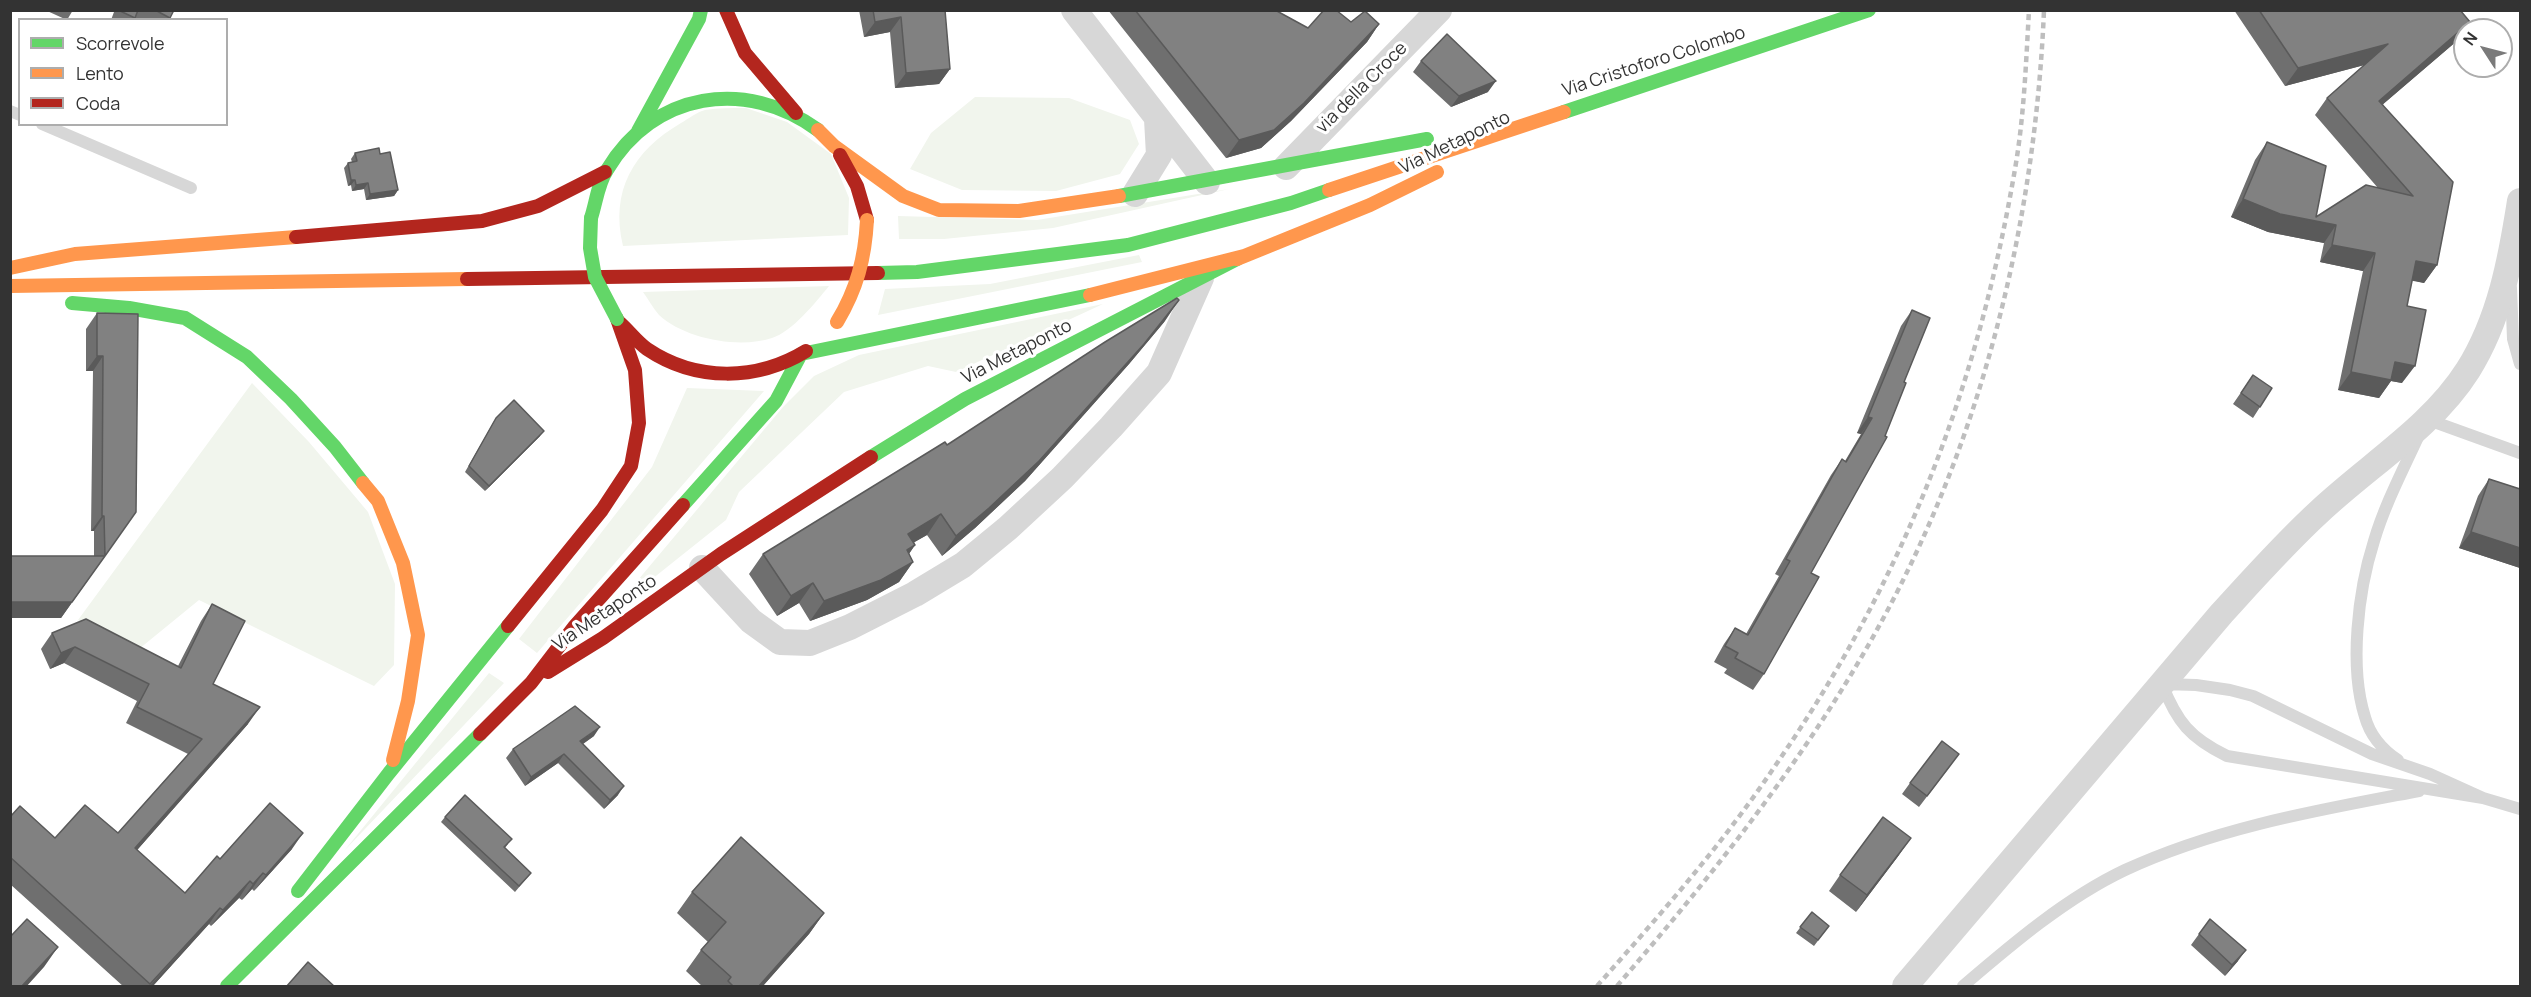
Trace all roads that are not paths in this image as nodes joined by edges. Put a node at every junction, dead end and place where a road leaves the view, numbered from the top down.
1 (701, 10) edge
2 (726, 10) edge
3 (1074, 10) edge
4 (1439, 10) edge
5 (1869, 10) edge
6 (1552, 114) junction
7 (797, 115) junction
8 (1157, 118) junction
9 (47, 126) edge
10 (637, 131) junction
11 (834, 146) junction
12 (1286, 167) junction
13 (605, 172) junction
14 (1207, 182) junction
15 (191, 188) dead end
16 (1135, 194) junction
17 (2520, 201) edge
18 (1244, 256) junction
19 (2510, 264) junction
20 (10, 268) edge
21 (1201, 278) junction
22 (10, 286) edge
23 (10, 297) edge
24 (617, 319) junction
25 (801, 354) junction
26 (2520, 364) edge
27 (2426, 419) junction
28 (2520, 453) edge
29 (702, 568) junction
30 (531, 683) junction
31 (2162, 684) junction
32 (2406, 767) junction
33 (389, 773) junction
34 (2427, 790) junction
35 (2482, 798) junction
36 (2520, 809) edge
37 (225, 987) edge
38 (1905, 987) edge
39 (1963, 987) edge

1 - 10 main road
2 - 7 main road
3 - 8 street
4 - 12 street, via della Croce
5 - 6 main road, Via Cristoforo Colombo
6 - 12 main road
6 - 18 main road, Via Metaponto
6 - 22 main road
7 - 10 main road
7 - 11 main road
8 - 14 street
8 - 16 street
9 - 15 lane
10 - 13 main road
11 - 16 main road
11 - 25 main road, bridge
12 - 14 main road
13 - 20 main road
13 - 24 main road, bridge
14 - 16 main road
17 - 19 street
18 - 21 main road, Via Metaponto
18 - 25 main road
19 - 26 lane
19 - 27 street
21 - 29 main road, Via Metaponto
21 - 29 street
23 - 33 main road
24 - 25 main road
24 - 33 main road
25 - 30 main road
27 - 28 lane
27 - 31 street
27 - 32 lane
29 - 30 main road, Via Metaponto
30 - 37 main road
31 - 32 lane
31 - 34 lane
31 - 38 street
32 - 35 lane
33 - 37 main road
34 - 35 lane
34 - 39 lane
35 - 36 lane

